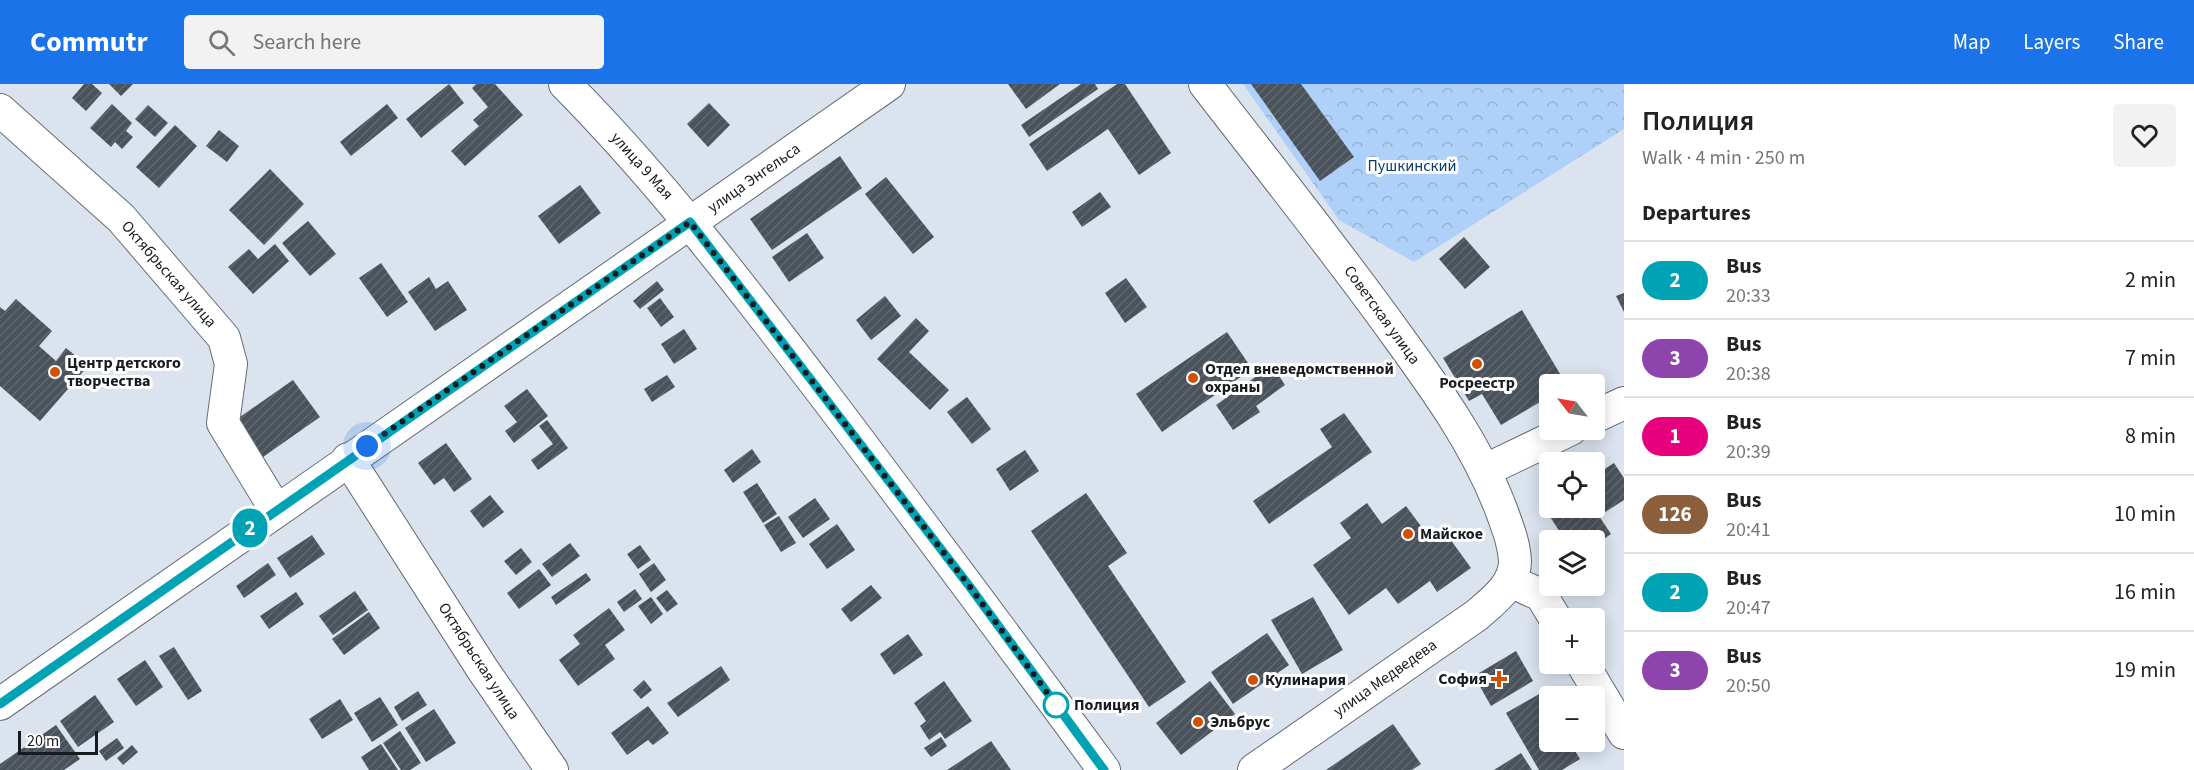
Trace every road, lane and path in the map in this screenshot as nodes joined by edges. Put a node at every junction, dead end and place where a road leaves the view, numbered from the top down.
1 (566, 84) edge
2 (889, 84) edge
3 (1205, 84) edge
4 (0, 110) edge
5 (690, 222) junction
6 (1624, 403) edge
7 (1605, 412) edge
8 (1548, 440) edge
9 (348, 459) junction
10 (1486, 470) junction
11 (276, 510) junction
12 (1510, 581) junction
13 (1548, 608) edge
14 (1589, 674) edge
15 (0, 704) edge
16 (1624, 733) edge
17 (552, 770) edge
18 (1104, 770) edge
19 (1254, 770) edge

1 - 5 street, улица 9 Мая
2 - 5 street, улица Энгельса
3 - 10 street, Советская улица
4 - 11 street, Октябрьская улица
5 - 9 street, улица Энгельса
5 - 18 street, улица 9 Мая
6 - 7 street
8 - 10 street
9 - 11 street, улица Энгельса
9 - 17 street, Октябрьская улица
10 - 12 street, Советская улица
11 - 15 street, улица Энгельса
12 - 13 street
12 - 19 street, улица Медведева
14 - 16 street

